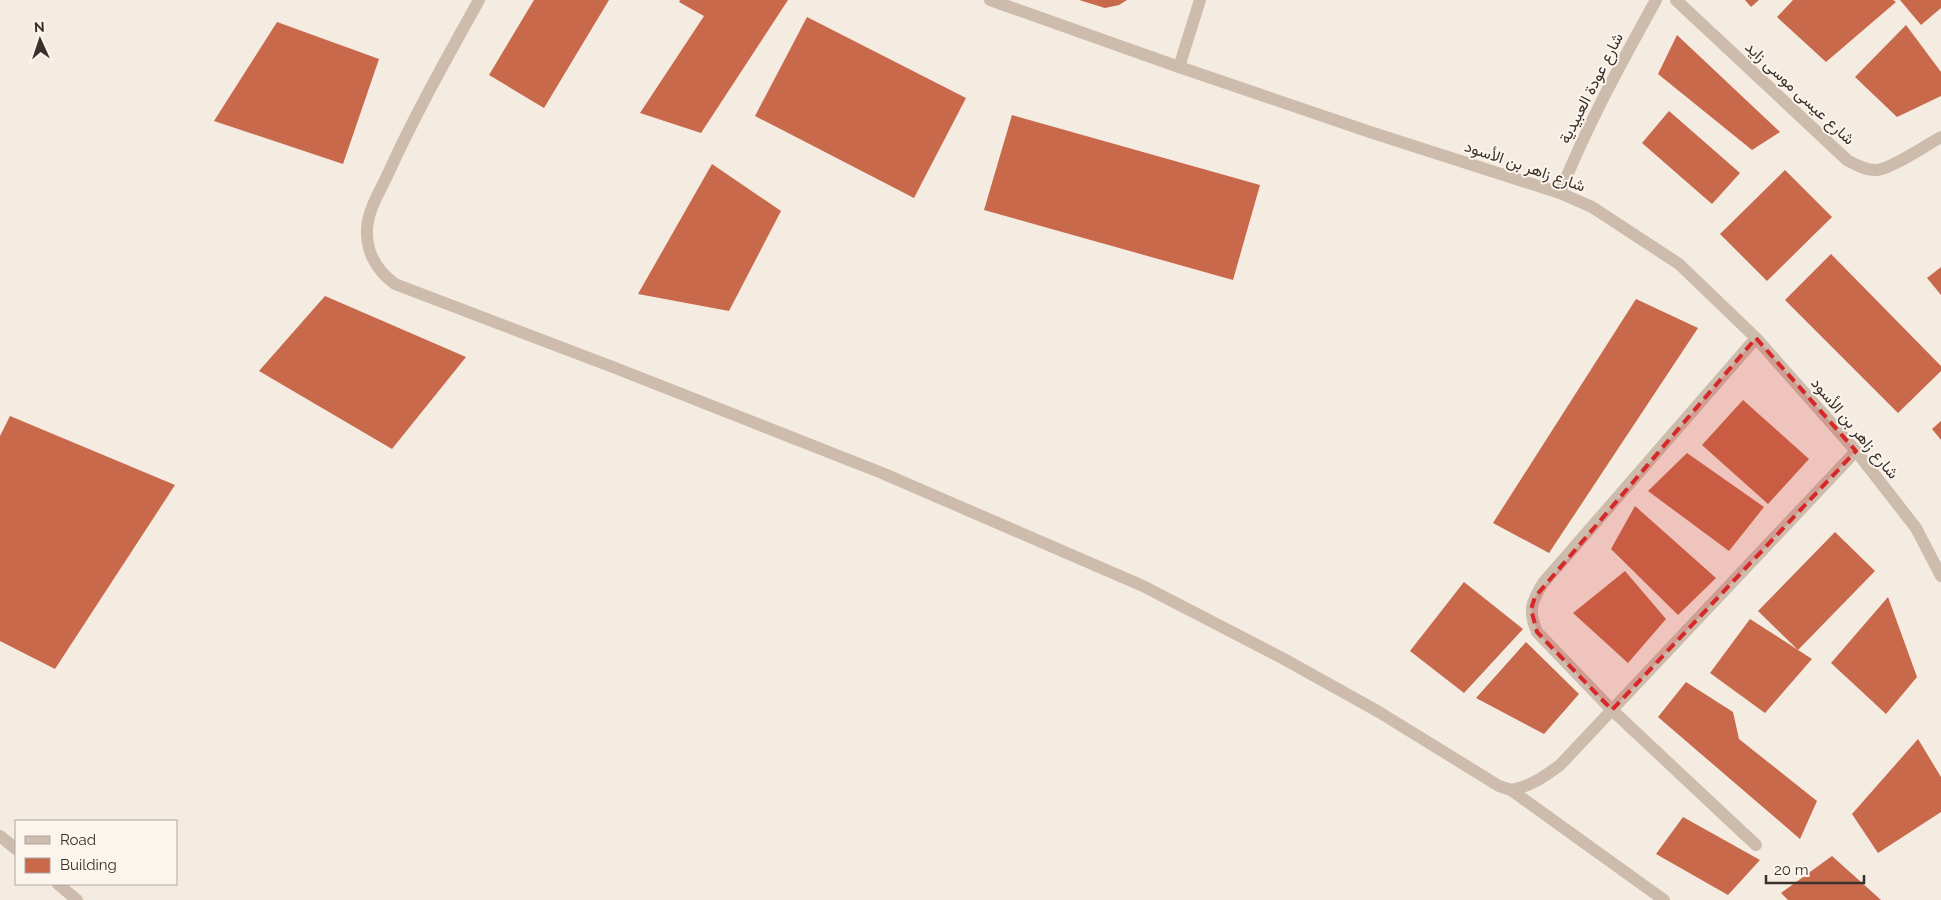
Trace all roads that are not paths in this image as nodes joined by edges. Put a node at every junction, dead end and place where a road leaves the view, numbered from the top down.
1 (479, 0) edge
2 (990, 0) edge
3 (1200, 0) edge
4 (1656, 0) edge
5 (1676, 0) edge
6 (1179, 67) junction
7 (1941, 137) edge
8 (1560, 193) junction
9 (1756, 338) junction
10 (1856, 451) junction
11 (1940, 568) edge
12 (1612, 710) junction
13 (1511, 790) junction
14 (0, 836) edge
15 (1756, 845) dead end
16 (15, 848) edge
17 (59, 885) edge
18 (77, 900) edge
19 (1664, 900) edge

1 - 13 street
2 - 6 street, شارع زاهر بن الأسود
3 - 6 street
4 - 8 street, شارع عودة العبيدية
5 - 7 street, شارع عيسى موسى زايد
6 - 8 street, شارع زاهر بن الأسود
8 - 9 street, شارع زاهر بن الأسود
9 - 10 street, شارع زاهر بن الأسود
9 - 12 street
10 - 11 street, شارع زاهر بن الأسود
10 - 12 street
12 - 13 street
12 - 15 street
13 - 19 street
14 - 16 street
17 - 18 street

